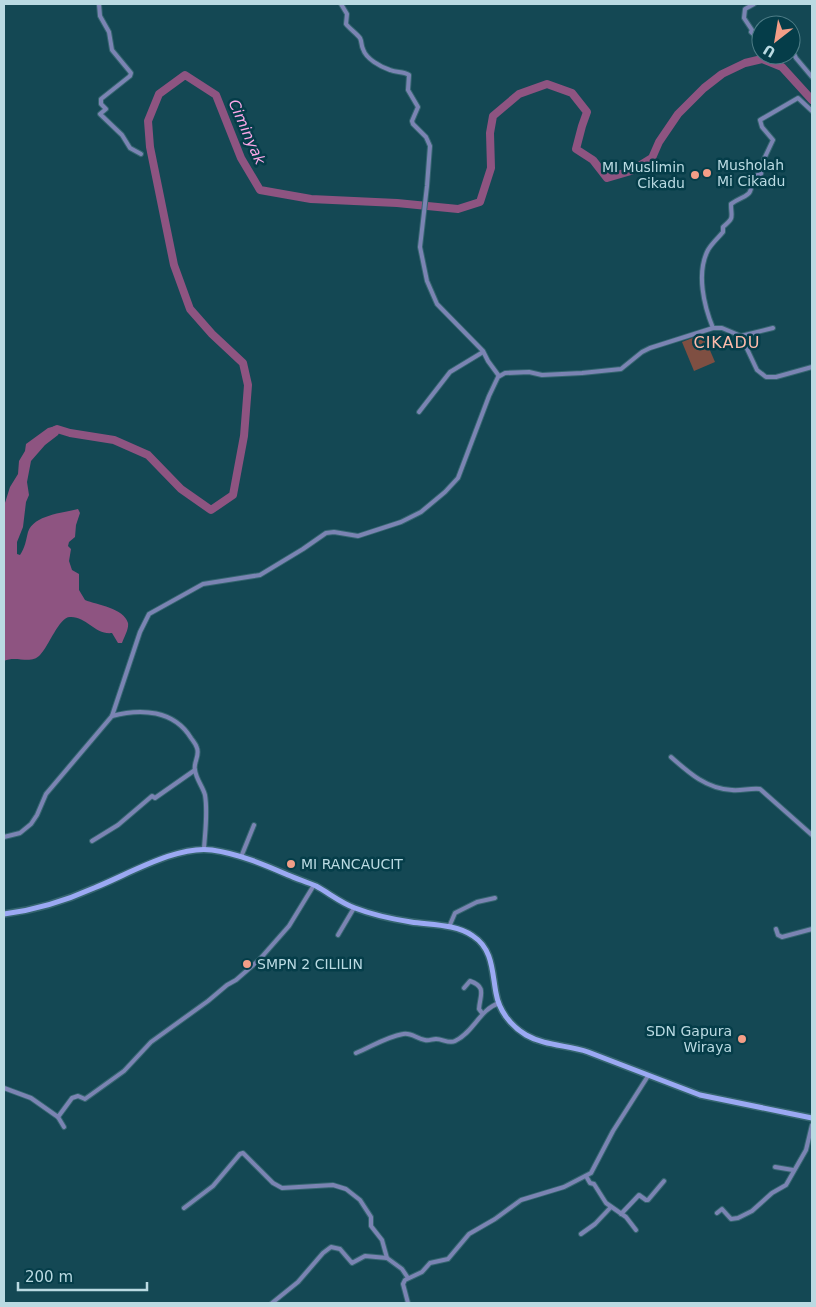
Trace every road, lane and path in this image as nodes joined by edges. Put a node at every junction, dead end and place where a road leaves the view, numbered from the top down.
1 (99, 4) edge
2 (341, 4) edge
3 (754, 4) edge
4 (751, 28) edge
5 (801, 64) edge
6 (812, 78) edge
7 (812, 111) edge
8 (141, 154) dead end
9 (713, 328) junction
10 (773, 328) dead end
11 (741, 336) junction
12 (483, 352) junction
13 (812, 366) edge
14 (499, 376) junction
15 (419, 412) dead end
16 (112, 716) junction
17 (671, 757) dead end
18 (194, 770) junction
19 (254, 825) dead end
20 (812, 835) edge
21 (4, 837) edge
22 (92, 841) dead end
23 (204, 850) junction
24 (241, 857) junction
25 (314, 885) junction
26 (495, 898) dead end
27 (354, 908) junction
28 (4, 914) edge
29 (450, 927) junction
30 (776, 929) dead end
31 (812, 929) edge
32 (338, 935) dead end
33 (464, 988) dead end
34 (498, 1003) junction
35 (482, 1013) junction
36 (356, 1053) dead end
37 (648, 1076) junction
38 (6, 1089) edge
39 (58, 1117) junction
40 (812, 1118) edge
41 (812, 1125) edge
42 (64, 1127) dead end
43 (776, 1167) dead end
44 (793, 1170) junction
45 (586, 1176) junction
46 (664, 1181) dead end
47 (610, 1207) junction
48 (184, 1208) dead end
49 (717, 1213) dead end
50 (621, 1214) junction
51 (636, 1230) dead end
52 (581, 1234) dead end
53 (387, 1258) junction
54 (408, 1278) junction
55 (272, 1303) edge
56 (408, 1303) edge

1 - 8 street
2 - 12 street
3 - 4 street
5 - 6 street
7 - 9 street
9 - 11 street
9 - 14 street
10 - 11 street
11 - 13 street
12 - 14 street
12 - 15 street
14 - 16 street
16 - 18 street
16 - 21 street
17 - 20 street
18 - 22 street
18 - 23 street
19 - 24 street
23 - 24 main road
23 - 28 main road
24 - 25 main road
25 - 27 main road
25 - 39 street
26 - 29 street
27 - 29 main road
27 - 32 street
29 - 34 main road
30 - 31 street
33 - 35 street
34 - 35 street
34 - 37 main road
35 - 36 street
37 - 40 main road
37 - 45 street
38 - 39 street
39 - 42 street
41 - 44 street
43 - 44 street
44 - 49 street
45 - 47 street
45 - 54 street
46 - 50 street
47 - 50 street
47 - 52 street
48 - 53 street
50 - 51 street
53 - 54 street
53 - 55 street
54 - 56 street

